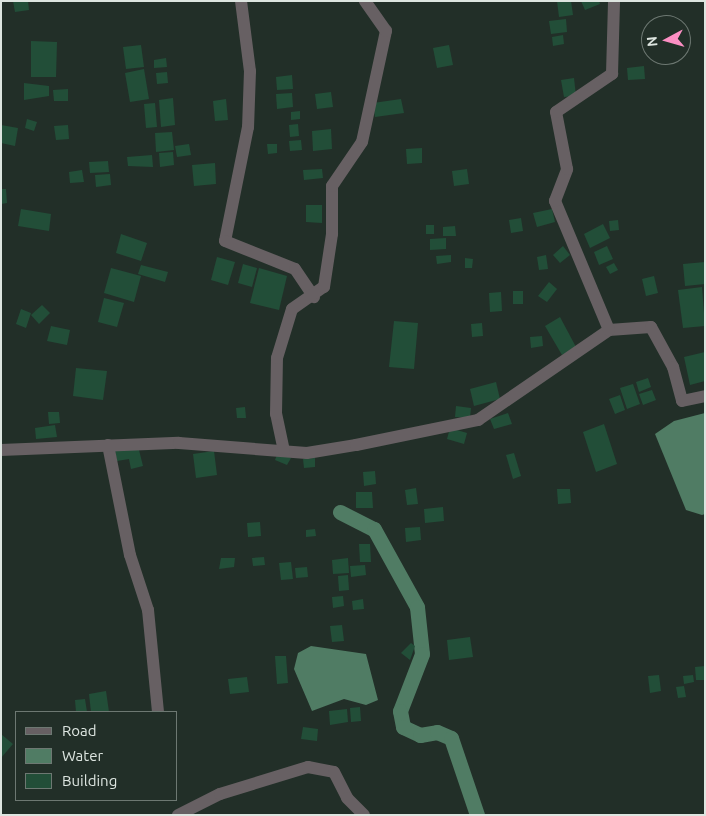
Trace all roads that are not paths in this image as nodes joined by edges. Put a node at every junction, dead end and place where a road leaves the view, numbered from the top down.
1 (241, 1) edge
2 (365, 1) edge
3 (614, 1) edge
4 (314, 297) junction
5 (609, 330) junction
6 (705, 396) edge
7 (108, 445) junction
8 (1, 450) edge
9 (284, 451) junction
10 (158, 711) edge
11 (178, 815) edge
12 (364, 815) edge

1 - 4 street
2 - 4 street
3 - 5 street
4 - 9 street
5 - 6 street
5 - 9 street
7 - 8 street
7 - 9 street
7 - 10 street
11 - 12 street

